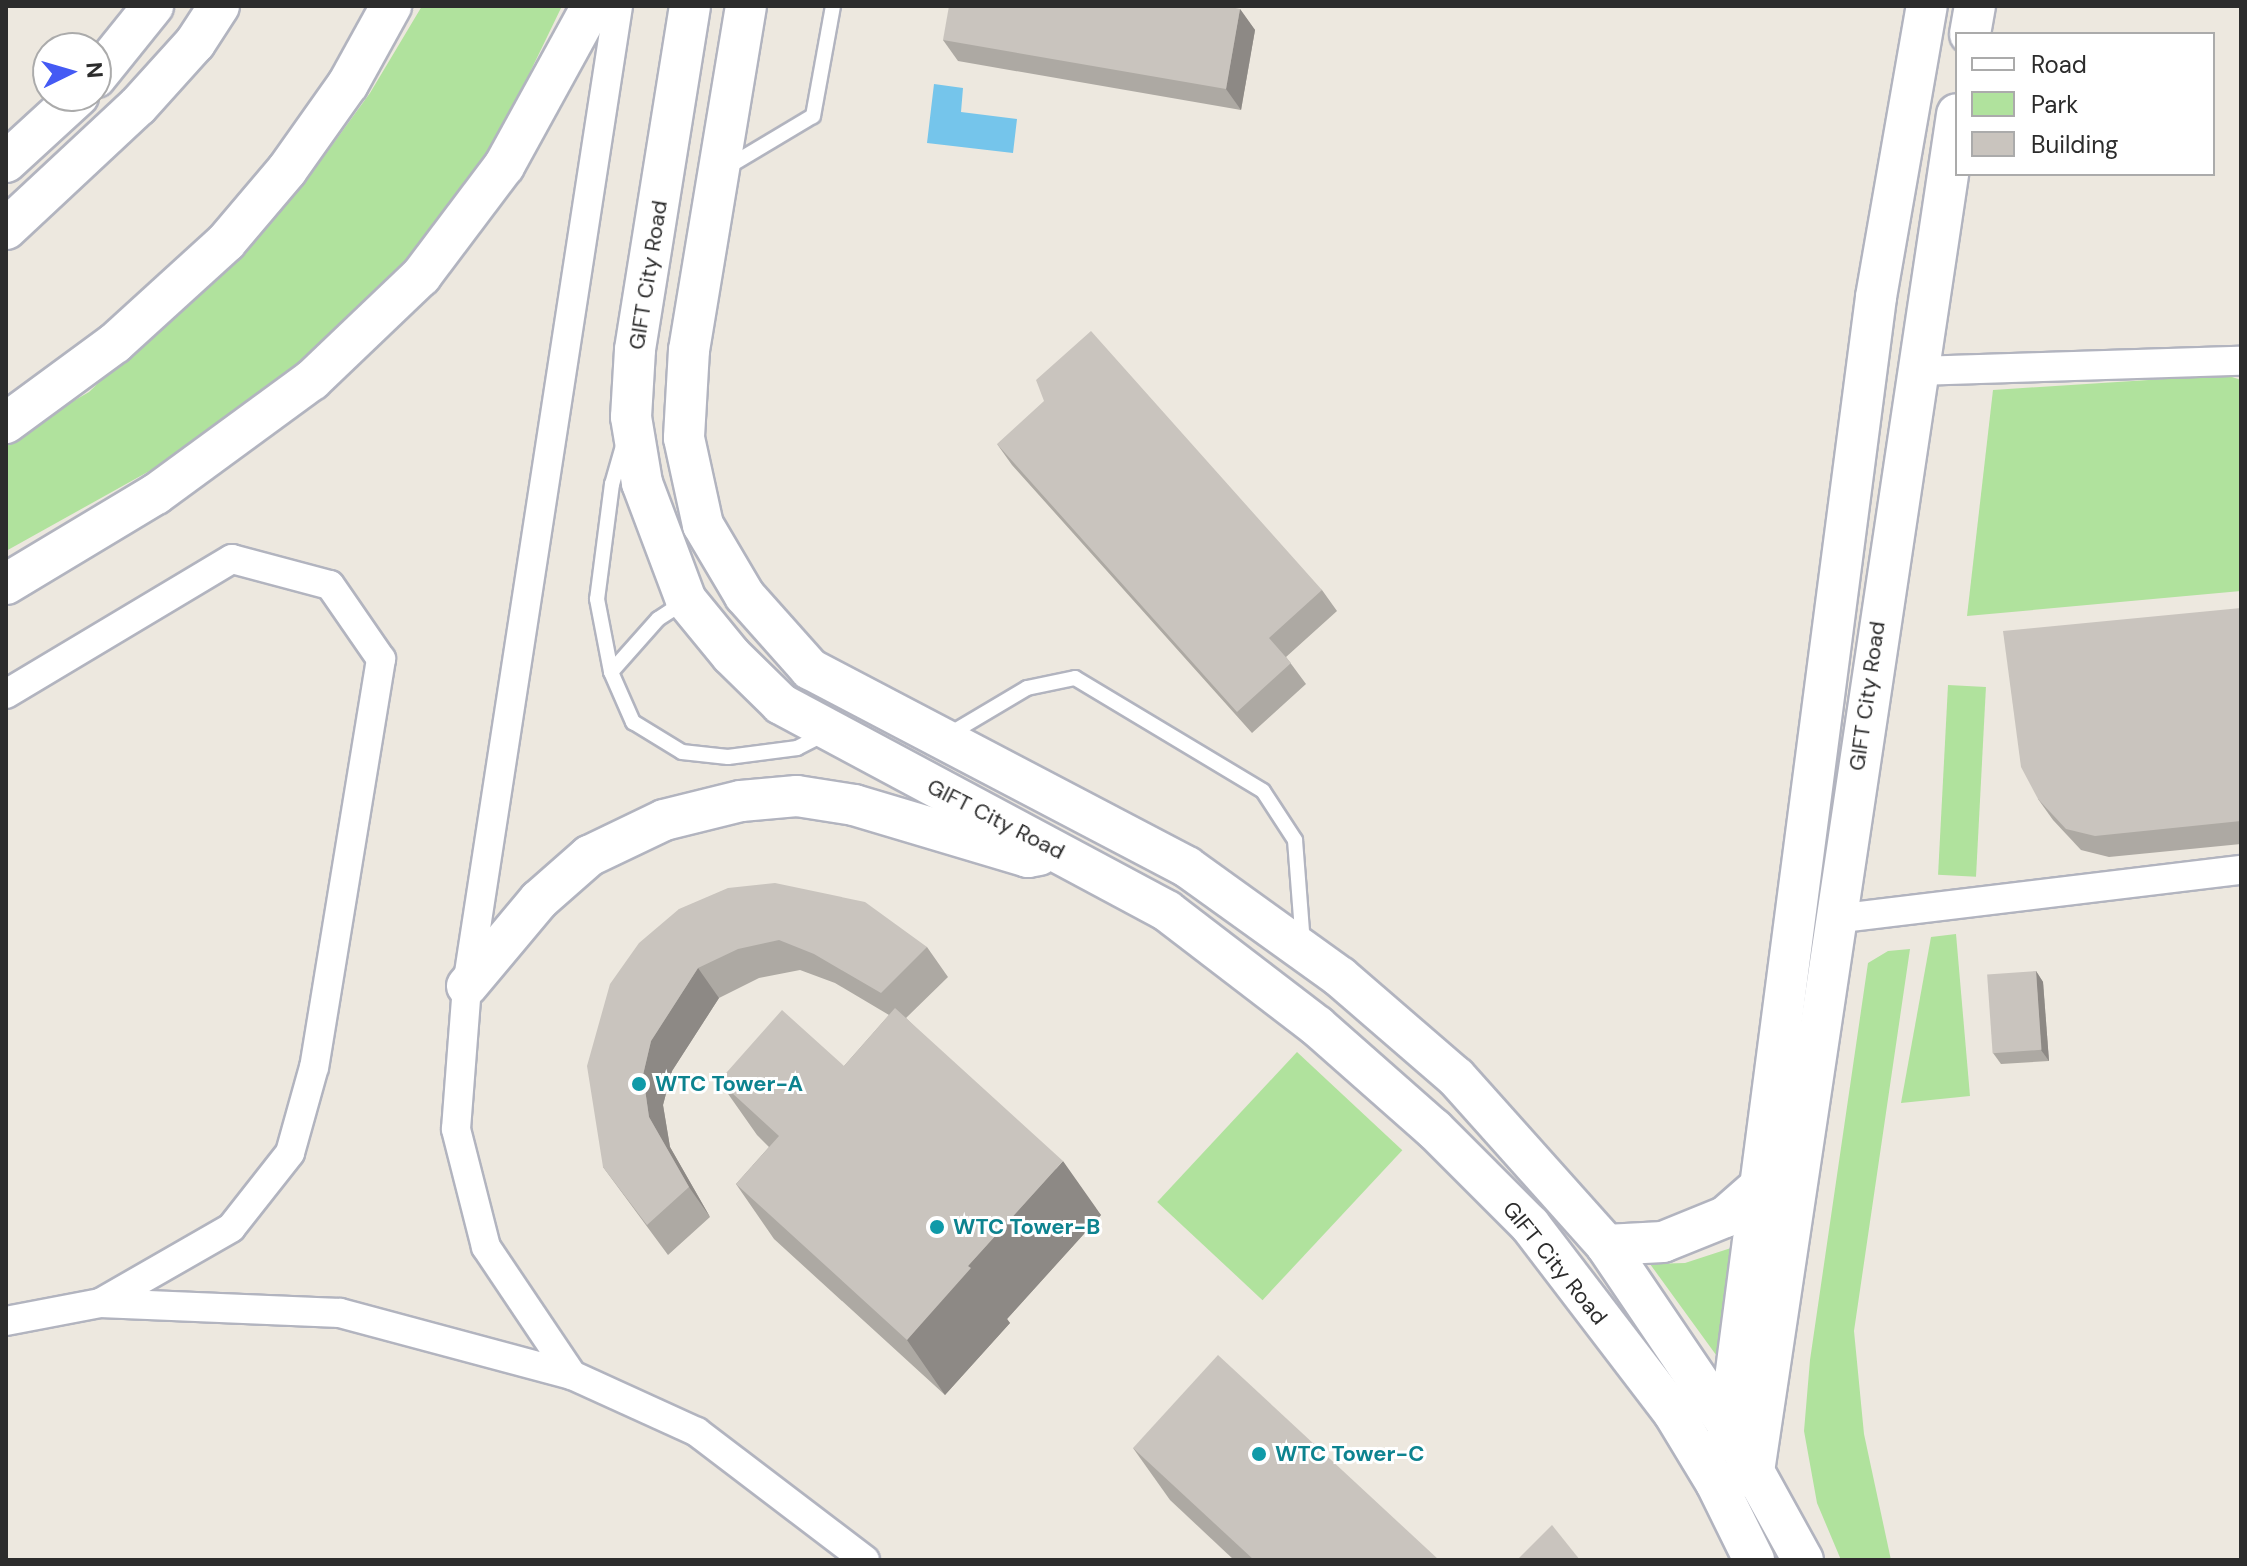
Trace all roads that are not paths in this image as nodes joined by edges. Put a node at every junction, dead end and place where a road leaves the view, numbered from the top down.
1 (153, 6) edge
2 (219, 6) edge
3 (391, 6) edge
4 (592, 6) edge
5 (618, 6) edge
6 (690, 6) edge
7 (746, 6) edge
8 (833, 6) edge
9 (1927, 6) edge
10 (1975, 6) edge
11 (1970, 32) edge
12 (112, 57) edge
13 (61, 112) edge
14 (1955, 126) edge
15 (6, 162) edge
16 (718, 172) junction
17 (6, 229) edge
18 (2241, 361) edge
19 (1915, 371) junction
20 (631, 417) junction
21 (6, 423) edge
22 (6, 584) edge
23 (686, 600) junction
24 (611, 672) junction
25 (6, 694) edge
26 (831, 731) junction
27 (940, 739) junction
28 (1063, 852) junction
29 (2241, 870) edge
30 (1835, 919) junction
31 (1304, 951) junction
32 (467, 986) junction
33 (1765, 1182) junction
34 (1606, 1245) junction
35 (100, 1303) junction
36 (6, 1321) edge
37 (572, 1375) junction
38 (1730, 1428) junction
39 (1754, 1470) junction
40 (1716, 1483) junction
41 (1749, 1549) edge
42 (865, 1560) edge
43 (1803, 1560) edge

1 - 12 street
2 - 17 street
3 - 21 street
4 - 22 street
5 - 32 street
6 - 20 street, GIFT City Road
7 - 16 street, GIFT City Road
8 - 16 lane
9 - 33 street, GIFT City Road
10 - 11 street
13 - 15 street
14 - 19 street, GIFT City Road
16 - 27 street, GIFT City Road
18 - 19 street
19 - 30 street, GIFT City Road
20 - 23 street, GIFT City Road
20 - 24 lane
23 - 24 lane
23 - 26 street, GIFT City Road
24 - 26 lane
25 - 35 street
26 - 28 street, GIFT City Road
27 - 31 street, GIFT City Road
27 - 31 lane
28 - 32 street
28 - 40 street, GIFT City Road
29 - 30 street
30 - 39 street, GIFT City Road
31 - 34 street, GIFT City Road
32 - 37 street
33 - 34 street
33 - 38 street, GIFT City Road
34 - 38 street, GIFT City Road
35 - 36 street
35 - 37 street
37 - 42 street
38 - 39 street, GIFT City Road
38 - 40 street, GIFT City Road
39 - 41 street, GIFT City Road
39 - 43 street, GIFT City Road
40 - 41 street, GIFT City Road

